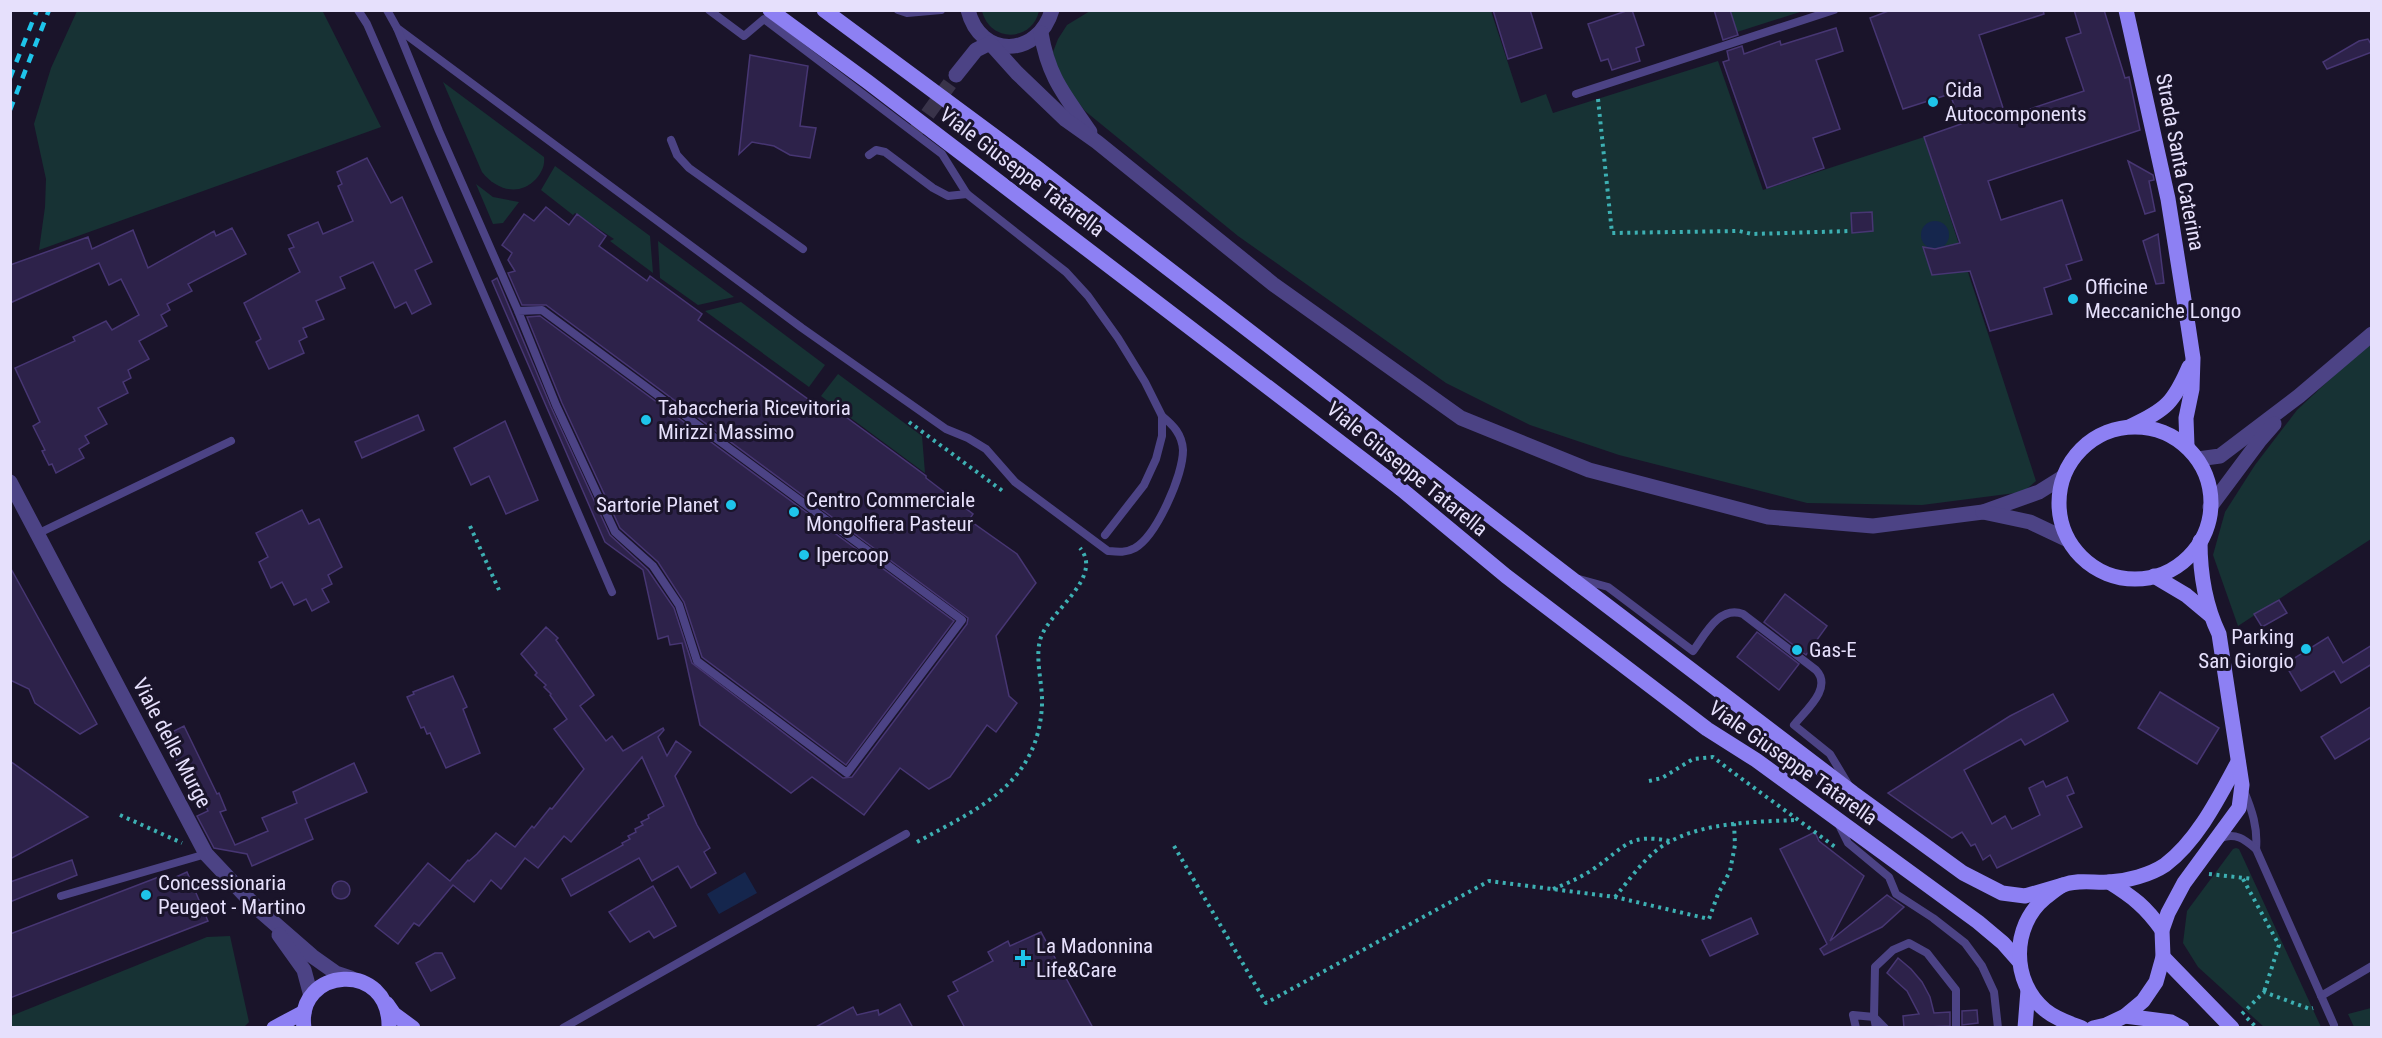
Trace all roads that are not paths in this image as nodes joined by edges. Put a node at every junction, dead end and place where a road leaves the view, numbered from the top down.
1 (358, 10) edge
2 (387, 10) edge
3 (709, 10) edge
4 (770, 10) edge
5 (824, 10) edge
6 (898, 10) edge
7 (941, 10) edge
8 (968, 10) edge
9 (1063, 10) edge
10 (1834, 10) edge
11 (2126, 10) edge
12 (1047, 22) edge
13 (397, 28) junction
14 (990, 43) junction
15 (956, 75) tunnel mouth
16 (1576, 94) dead end
17 (671, 140) dead end
18 (1097, 142) junction
19 (869, 155) dead end
20 (967, 194) junction
21 (803, 249) dead end
22 (518, 311) junction
23 (2372, 334) edge
24 (2193, 358) junction
25 (2299, 396) junction
26 (1162, 416) junction
27 (2129, 427) junction
28 (231, 441) dead end
29 (2187, 446) junction
30 (2198, 459) junction
31 (2063, 477) junction
32 (10, 482) edge
33 (2211, 507) junction
34 (1983, 512) junction
35 (38, 534) junction
36 (1105, 535) dead end
37 (2068, 540) junction
38 (2200, 541) junction
39 (2154, 576) junction
40 (1570, 578) junction
41 (612, 592) dead end
42 (2210, 615) junction
43 (2238, 762) junction
44 (2242, 785) junction
45 (1853, 793) junction
46 (1836, 818) junction
47 (906, 834) dead end
48 (2215, 841) junction
49 (2256, 849) junction
50 (206, 854) junction
51 (2109, 882) junction
52 (2063, 885) junction
53 (61, 896) dead end
54 (263, 913) junction
55 (2162, 930) junction
56 (2163, 957) junction
57 (2019, 960) junction
58 (2372, 966) edge
59 (351, 978) junction
60 (2028, 990) junction
61 (311, 996) junction
62 (2323, 1000) junction
63 (385, 1002) junction
64 (2125, 1016) junction
65 (1874, 1017) junction
66 (304, 1020) edge
67 (2334, 1025) dead end
68 (274, 1028) edge
69 (389, 1028) edge
70 (413, 1028) edge
71 (562, 1028) edge
72 (1856, 1028) edge
73 (1876, 1028) edge
74 (1885, 1028) edge
75 (1956, 1028) edge
76 (1998, 1028) edge
77 (2025, 1028) edge
78 (2082, 1028) edge
79 (2093, 1028) edge
80 (2182, 1028) edge
81 (2232, 1028) edge

1 - 41 lane
2 - 13 lane
3 - 20 lane
4 - 46 main road, Viale Giuseppe Tatarella, bridge
5 - 40 main road, Viale Giuseppe Tatarella, bridge
6 - 7 lane
8 - 14 street
9 - 12 street
10 - 16 lane
11 - 24 main road, Strada Santa Caterina
12 - 14 street
12 - 18 street
13 - 22 lane
13 - 26 lane
14 - 15 street
14 - 18 street
17 - 21 lane
18 - 34 street
19 - 20 lane
20 - 26 lane
22 - 22 lane
23 - 25 street
24 - 27 main road
24 - 29 main road, Strada Santa Caterina
25 - 30 street
25 - 33 street
26 - 36 lane
27 - 29 main road
27 - 31 main road
28 - 35 lane
29 - 30 main road
30 - 33 main road
31 - 34 street
31 - 37 main road
32 - 35 street, Viale delle Murge
33 - 38 main road
34 - 37 street
35 - 50 street, Viale delle Murge
37 - 39 main road
38 - 39 main road
38 - 42 main road
39 - 42 main road
40 - 45 main road, Viale Giuseppe Tatarella
40 - 45 lane
42 - 43 main road
43 - 44 main road
43 - 51 main road, Viale Giuseppe Tatarella
44 - 48 main road
44 - 49 lane
45 - 52 main road, Viale Giuseppe Tatarella
46 - 57 main road, Viale Giuseppe Tatarella
46 - 76 lane
47 - 71 lane
48 - 49 lane
48 - 55 main road
49 - 62 lane
50 - 53 lane
50 - 54 street, Viale delle Murge
51 - 52 main road, Viale Giuseppe Tatarella
51 - 55 main road
52 - 57 main road
54 - 59 street, Viale delle Murge
54 - 61 street
55 - 56 main road
56 - 64 main road
56 - 81 main road
57 - 60 main road
58 - 62 lane
59 - 61 main road
59 - 63 main road
60 - 77 main road
60 - 78 main road
61 - 66 main road
62 - 67 lane
63 - 69 main road
63 - 70 main road
64 - 79 main road
64 - 80 main road
65 - 72 lane
65 - 73 lane
65 - 74 lane
65 - 75 lane
66 - 68 main road

